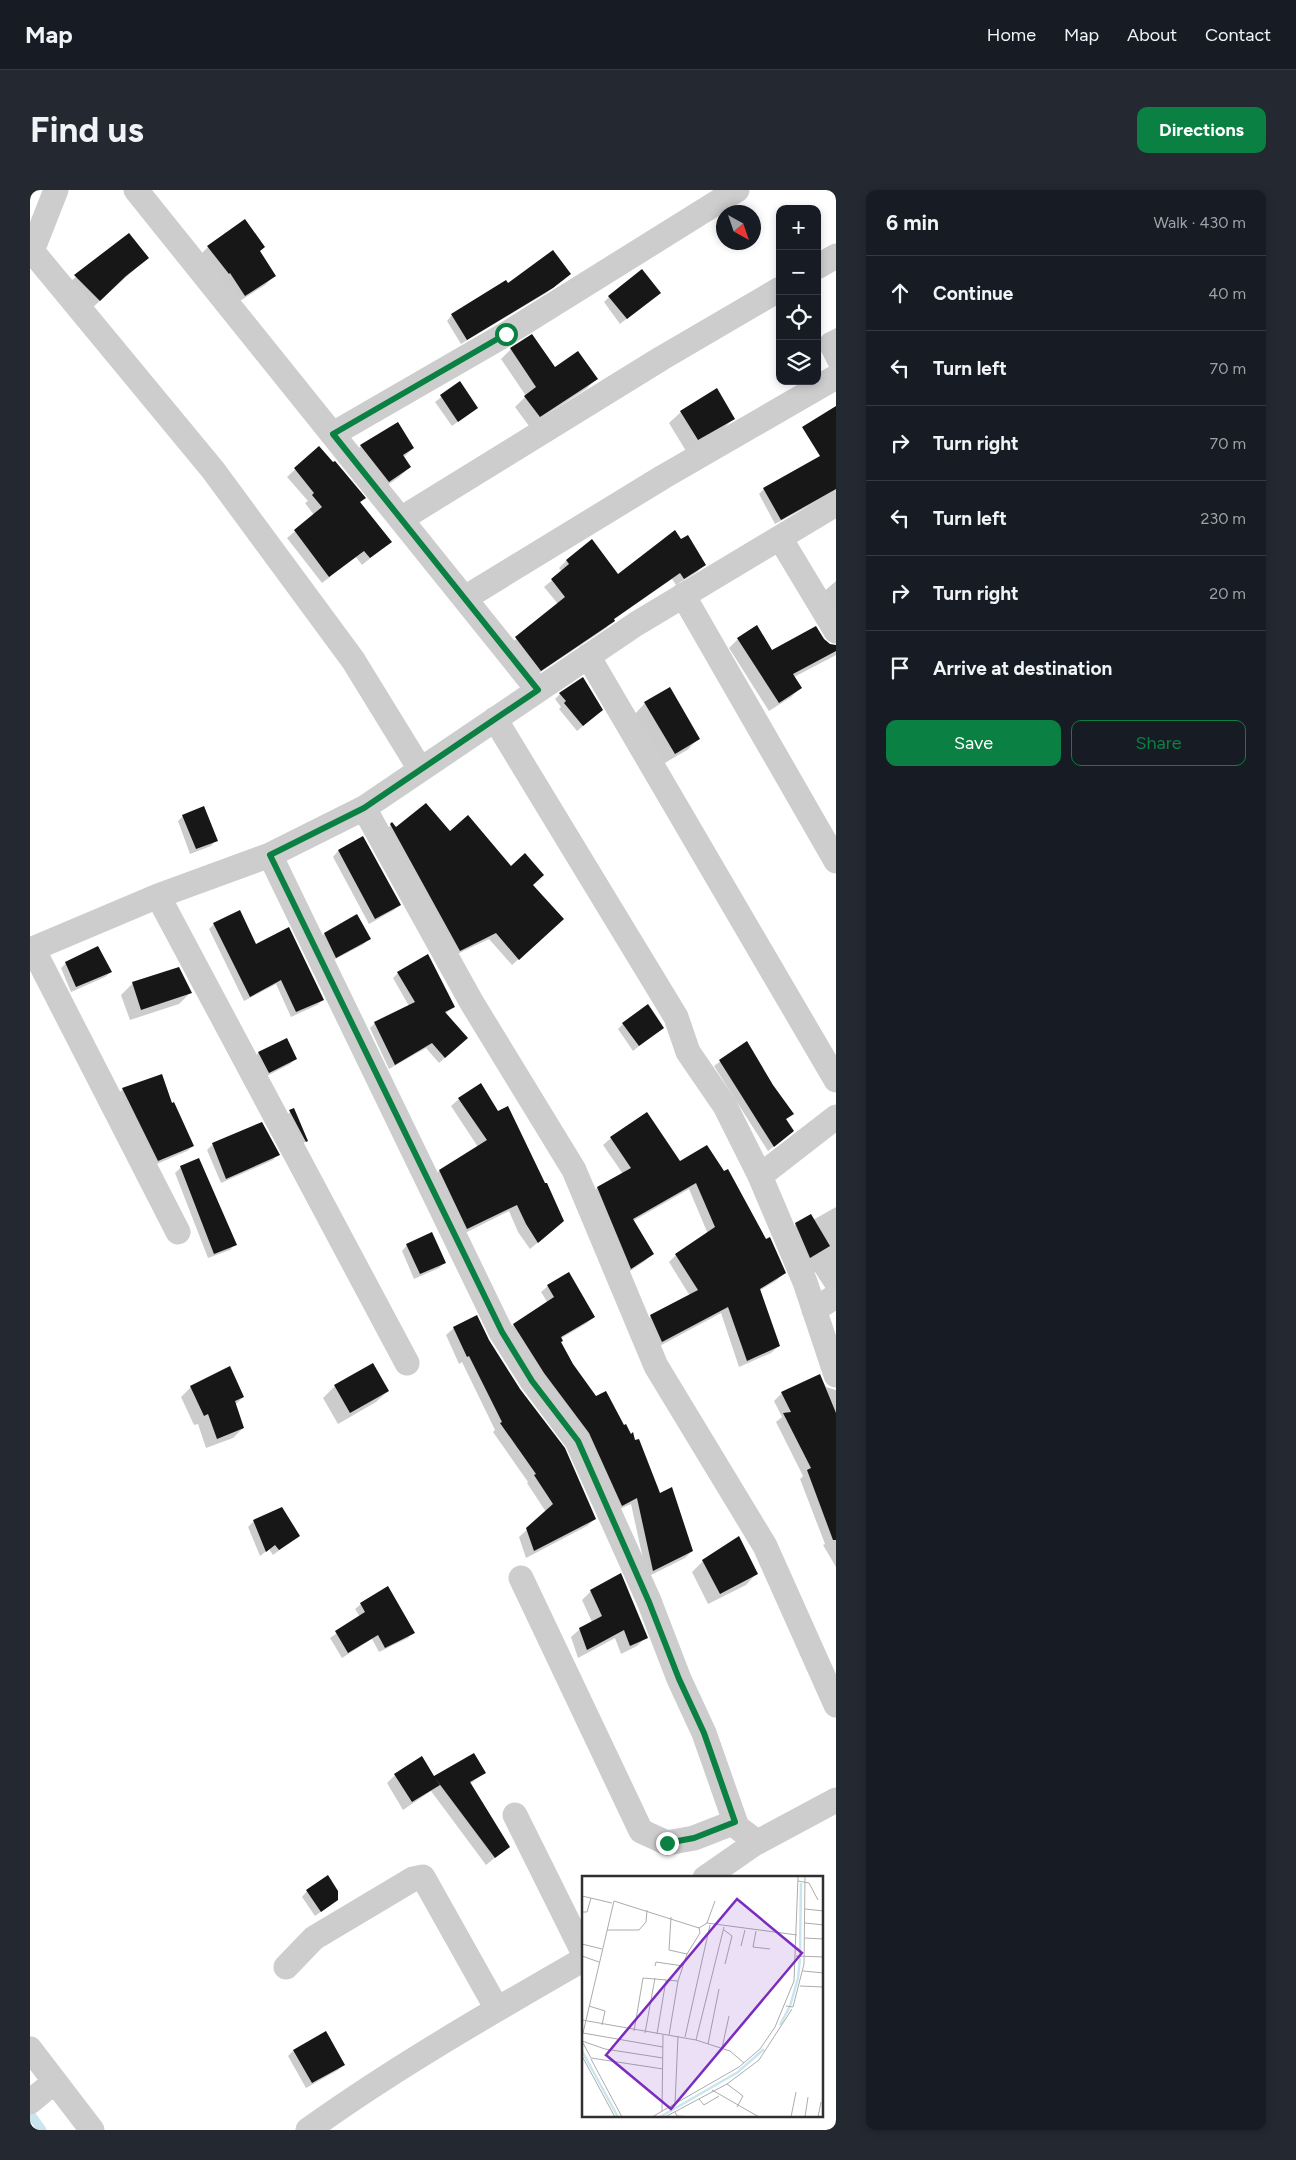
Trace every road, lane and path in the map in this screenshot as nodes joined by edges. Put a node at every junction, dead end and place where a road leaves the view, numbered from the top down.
1 (56, 190) edge
2 (136, 190) edge
3 (737, 190) edge
4 (31, 254) edge
5 (836, 256) edge
6 (821, 265) edge
7 (776, 291) edge
8 (836, 377) edge
9 (333, 434) junction
10 (836, 504) edge
11 (401, 519) junction
12 (780, 538) junction
13 (683, 595) junction
14 (465, 598) junction
15 (836, 631) edge
16 (588, 656) junction
17 (538, 690) junction
18 (495, 719) junction
19 (420, 769) junction
20 (364, 808) junction
21 (270, 855) junction
22 (836, 861) edge
23 (158, 896) junction
24 (31, 949) edge
25 (836, 1080) edge
26 (836, 1117) edge
27 (760, 1176) junction
28 (178, 1232) dead end
29 (836, 1296) edge
30 (814, 1310) junction
31 (407, 1364) dead end
32 (836, 1375) edge
33 (521, 1578) dead end
34 (836, 1705) edge
35 (836, 1800) edge
36 (515, 1816) dead end
37 (745, 1833) junction
38 (707, 1876) edge
39 (581, 1951) edge
40 (286, 1967) dead end
41 (492, 2001) junction
42 (30, 2049) edge
43 (43, 2091) edge
44 (92, 2130) edge
45 (308, 2130) edge

1 - 4 street
2 - 9 street
3 - 9 street
4 - 19 street
5 - 6 street
7 - 11 street
8 - 14 street
9 - 11 street
10 - 12 street
11 - 14 street
12 - 13 street
12 - 15 street
13 - 16 street
13 - 22 street
14 - 17 street
16 - 17 street
16 - 25 street
17 - 18 street
18 - 19 street
18 - 27 street
19 - 20 street
20 - 21 street
20 - 34 street
21 - 23 street
21 - 37 street
23 - 24 street
23 - 31 street
24 - 28 street
26 - 27 street
27 - 30 street
29 - 30 street
30 - 32 street
33 - 37 street
35 - 37 street
36 - 39 street
37 - 38 street
39 - 41 street
40 - 41 street
41 - 45 street
42 - 43 street
43 - 44 street

